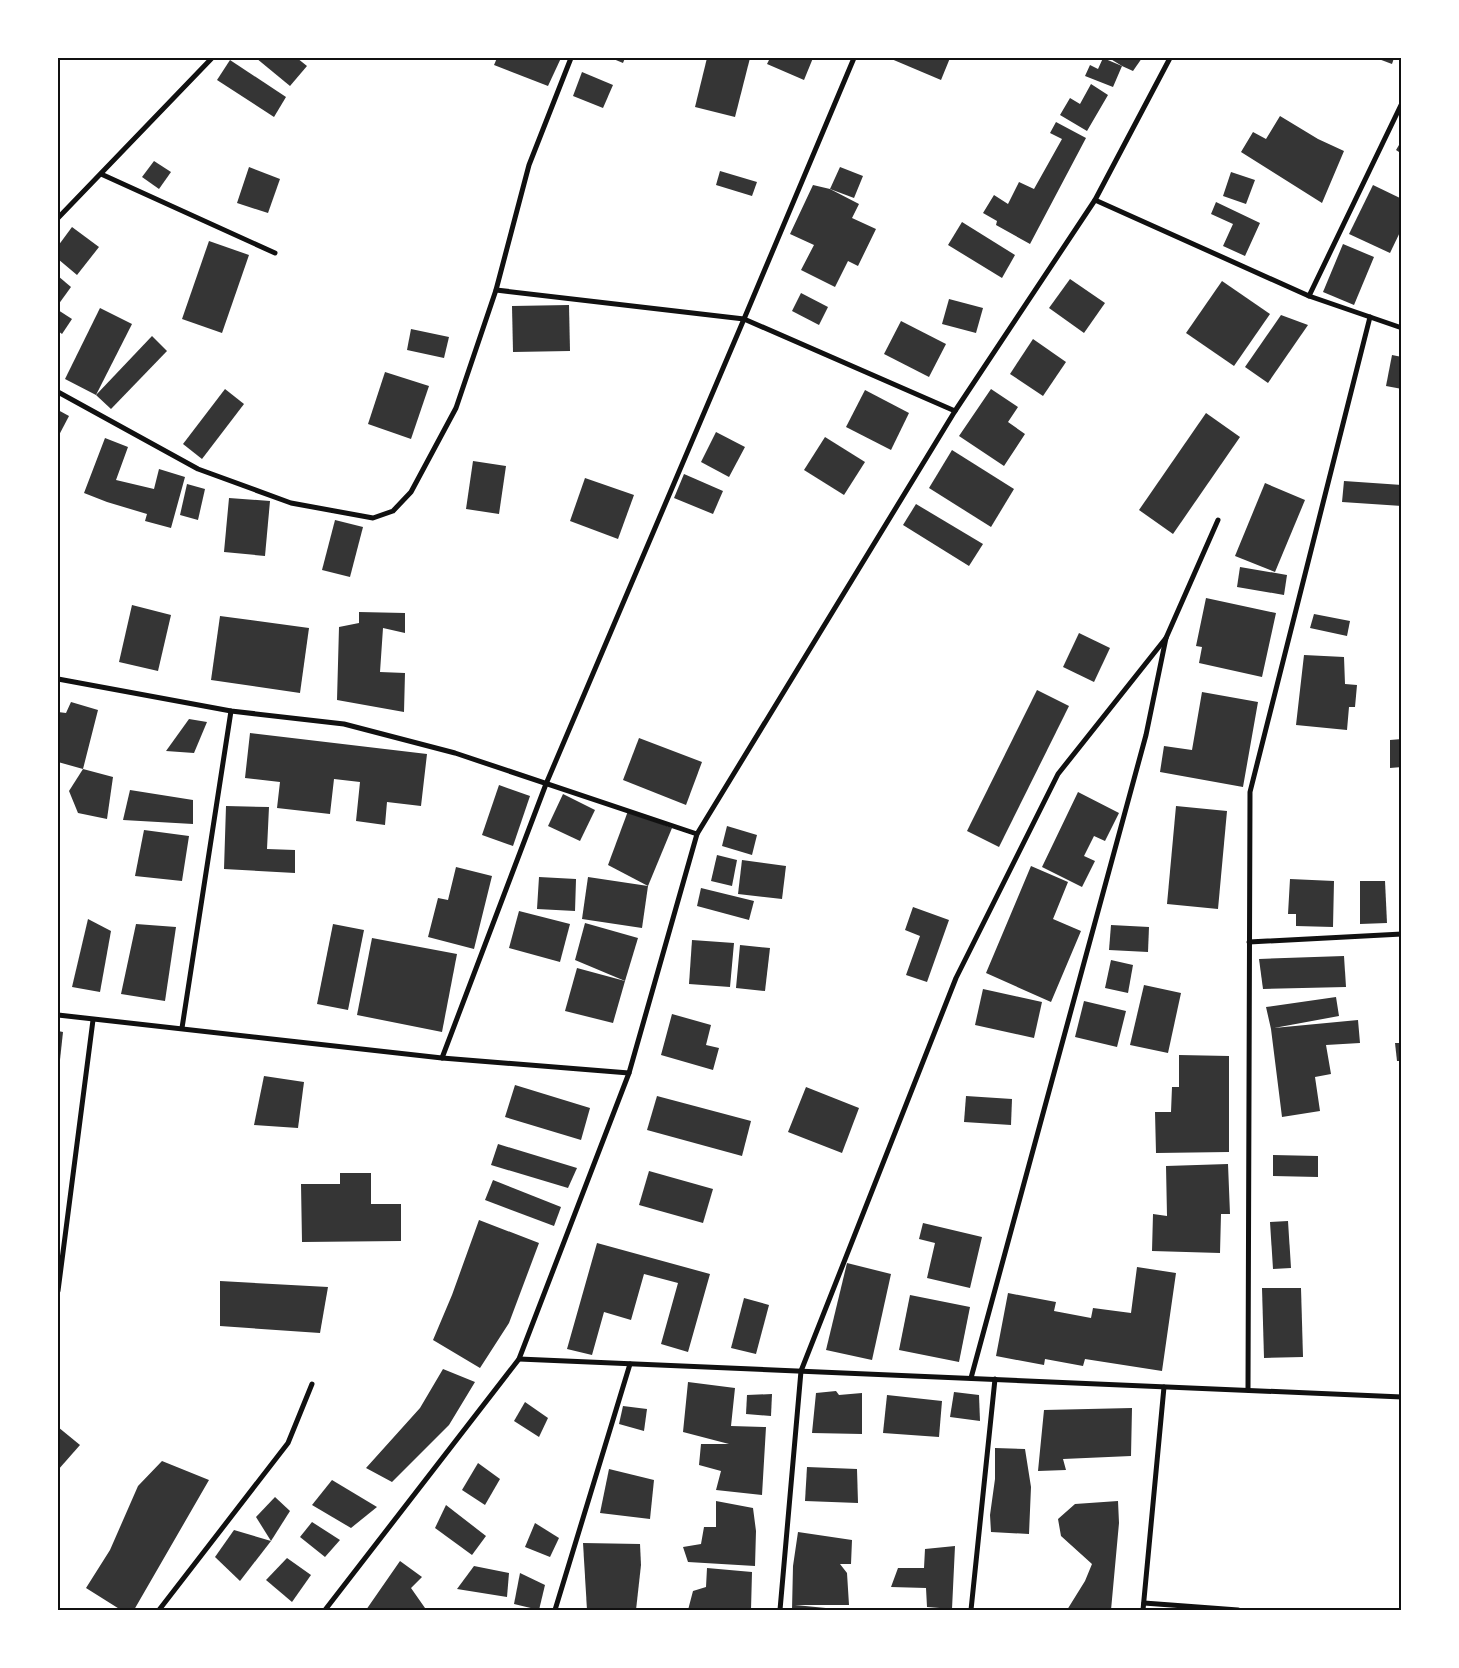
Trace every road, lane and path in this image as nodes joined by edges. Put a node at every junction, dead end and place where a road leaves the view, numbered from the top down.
1 (212, 58) edge
2 (571, 58) edge
3 (854, 58) edge
4 (1170, 58) edge
5 (1402, 103) edge
6 (101, 174) junction
7 (1094, 200) junction
8 (58, 218) edge
9 (275, 253) dead end
10 (496, 290) junction
11 (1310, 296) junction
12 (1370, 317) junction
13 (744, 319) junction
14 (1402, 328) edge
15 (58, 392) edge
16 (955, 411) junction
17 (1218, 520) dead end
18 (1166, 638) junction
19 (58, 679) edge
20 (231, 711) junction
21 (546, 784) junction
22 (697, 834) junction
23 (1402, 934) edge
24 (1249, 942) junction
25 (58, 1015) edge
26 (92, 1020) junction
27 (182, 1028) junction
28 (442, 1058) junction
29 (629, 1073) junction
30 (58, 1291) edge
31 (519, 1359) junction
32 (630, 1364) junction
33 (800, 1371) junction
34 (971, 1378) junction
35 (995, 1379) junction
36 (312, 1384) dead end
37 (1164, 1387) junction
38 (1248, 1390) junction
39 (1402, 1397) edge
40 (1144, 1603) junction
41 (158, 1610) edge
42 (325, 1610) edge
43 (555, 1610) edge
44 (780, 1610) edge
45 (970, 1610) edge
46 (1144, 1610) edge
47 (1238, 1610) edge

1 - 6 street
2 - 10 street
3 - 13 street
4 - 7 street
5 - 11 street
6 - 8 street
6 - 9 street
7 - 11 street
7 - 16 street
10 - 13 street
10 - 15 street
11 - 12 street
12 - 14 street
12 - 24 street
13 - 16 street
13 - 21 street
16 - 22 street
17 - 18 street
18 - 33 street
18 - 34 street
19 - 20 street
20 - 21 street
20 - 27 street
21 - 22 street
21 - 28 street
22 - 29 street
23 - 24 street
24 - 38 street
25 - 26 street
26 - 27 street
26 - 30 street
27 - 28 street
28 - 29 street
29 - 31 street
31 - 32 street
31 - 42 street
32 - 33 street
32 - 43 street
33 - 34 street
33 - 44 street
34 - 35 street
35 - 37 street
35 - 45 street
36 - 41 street
37 - 38 street
37 - 40 street
38 - 39 street
40 - 46 street
40 - 47 street

